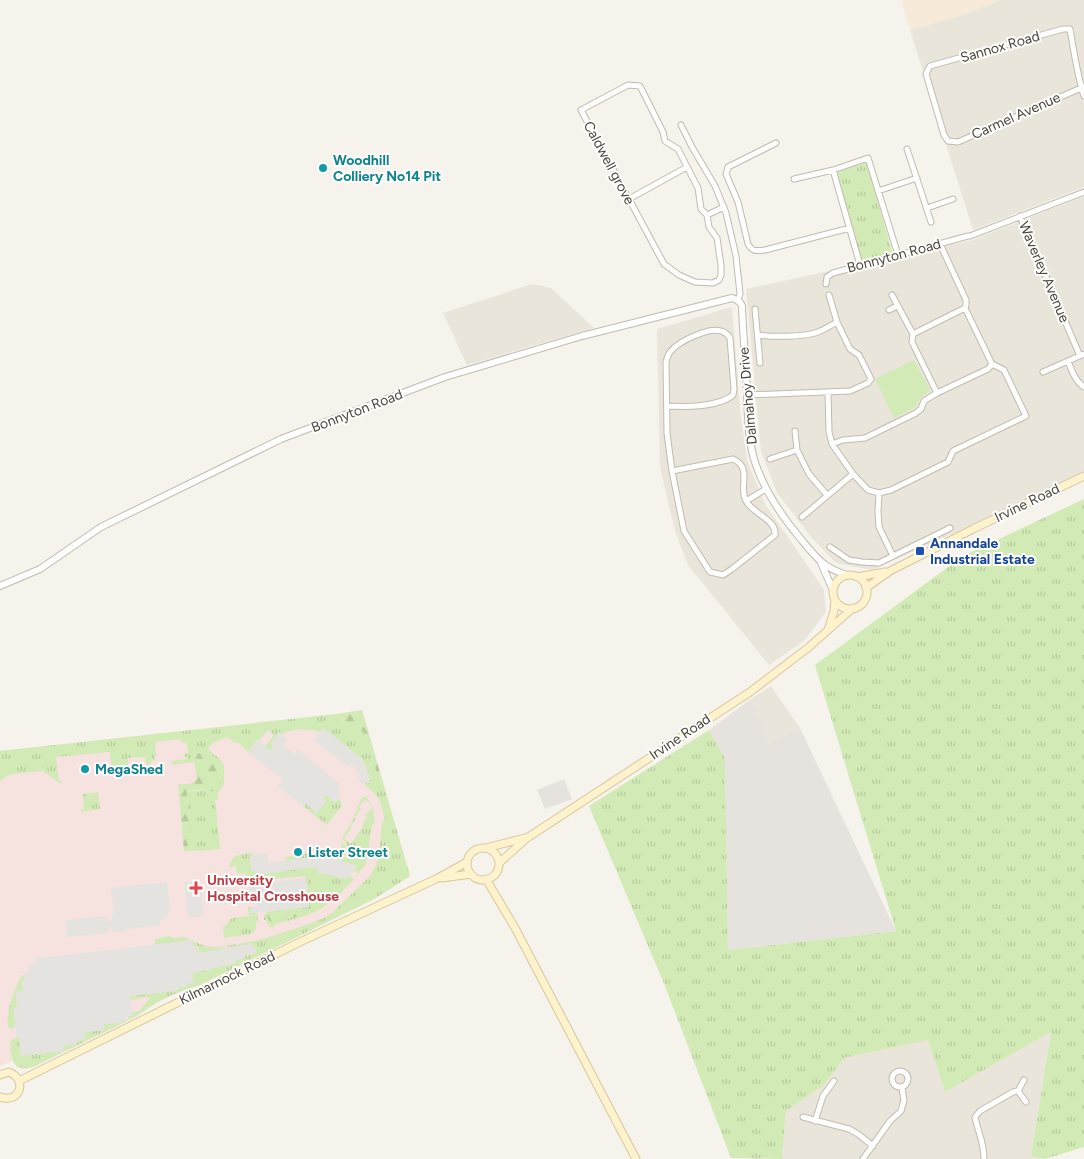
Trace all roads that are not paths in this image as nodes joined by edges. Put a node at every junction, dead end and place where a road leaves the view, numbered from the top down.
1 (1083, 88) edge
2 (1084, 96) edge
3 (681, 125) dead end
4 (948, 141) joint
5 (776, 143) dead end
6 (907, 148) dead end
7 (687, 168) junction
8 (833, 170) junction
9 (917, 178) junction
10 (794, 180) dead end
11 (878, 191) junction
12 (1084, 192) edge
13 (629, 199) junction
14 (953, 199) dead end
15 (724, 207) junction
16 (927, 208) junction
17 (707, 215) junction
18 (1020, 216) junction
19 (931, 222) dead end
20 (850, 228) junction
21 (940, 244) junction
22 (898, 255) junction
23 (860, 266) junction
24 (826, 284) dead end
25 (829, 295) dead end
26 (892, 295) dead end
27 (738, 300) junction
28 (897, 306) junction
29 (965, 308) junction
30 (755, 309) dead end
31 (889, 310) dead end
32 (837, 322) junction
33 (913, 334) junction
34 (758, 335) junction
35 (1082, 355) edge
36 (1068, 362) junction
37 (760, 363) dead end
38 (992, 364) junction
39 (1043, 372) dead end
40 (1084, 387) edge
41 (828, 393) junction
42 (937, 393) junction
43 (747, 395) junction
44 (666, 406) junction
45 (795, 431) dead end
46 (832, 444) junction
47 (797, 450) junction
48 (770, 459) dead end
49 (672, 471) junction
50 (853, 474) junction
51 (1084, 476) edge
52 (766, 489) junction
53 (880, 493) junction
54 (828, 495) junction
55 (746, 501) junction
56 (802, 517) dead end
57 (950, 528) dead end
58 (830, 547) dead end
59 (893, 556) junction
60 (821, 562) junction
61 (890, 571) junction
62 (847, 575) junction
63 (857, 577) junction
64 (0, 586) edge
65 (866, 588) junction
66 (833, 590) junction
67 (835, 600) junction
68 (853, 608) junction
69 (828, 630) junction
70 (527, 838) junction
71 (486, 848) junction
72 (467, 862) junction
73 (499, 863) junction
74 (471, 874) junction
75 (436, 879) junction
76 (486, 879) junction
77 (0, 1075) edge
78 (1024, 1080) dead end
79 (19, 1081) junction
80 (834, 1081) dead end
81 (902, 1088) dead end
82 (1018, 1091) junction
83 (0, 1097) edge
84 (1026, 1102) dead end
85 (803, 1118) dead end
86 (815, 1120) junction
87 (873, 1146) junction
88 (636, 1159) edge
89 (863, 1159) edge
90 (984, 1159) edge

1 - 2 street
1 - 4 street, Carmel Avenue
1 - 4 street, Sannox Road
3 - 15 street
5 - 20 street
6 - 9 street
7 - 13 street, Caldwell grove
7 - 13 street, Caldwell grove
7 - 17 street, Caldwell grove
8 - 10 street
8 - 11 street
8 - 20 street
9 - 11 street
9 - 16 street
11 - 22 street
12 - 18 street, Bonnyton Road
13 - 17 street, Caldwell grove
14 - 16 street
15 - 17 street
15 - 27 street
16 - 19 street
18 - 21 street, Bonnyton Road
18 - 35 street, Waverley Avenue
20 - 23 street
21 - 22 street, Bonnyton Road
21 - 29 street
22 - 23 street, Bonnyton Road
23 - 24 street, Bonnyton Road
25 - 32 street
26 - 28 street
27 - 43 street, Dalmahoy Drive
27 - 64 street, Bonnyton Road
28 - 31 street
28 - 33 street
29 - 33 street
29 - 38 street
30 - 34 street
32 - 34 street
32 - 41 street
33 - 42 street
34 - 37 street
35 - 36 street
36 - 39 street
36 - 40 street
38 - 42 street
38 - 53 street
41 - 43 street
41 - 46 street
42 - 46 street
43 - 52 street, Dalmahoy Drive
44 - 44 street
44 - 49 street
45 - 47 street
46 - 50 street
47 - 48 street
47 - 54 street
49 - 55 street
49 - 55 street
50 - 53 street
50 - 54 street
51 - 61 main road, Irvine Road
52 - 55 street
52 - 60 street, Dalmahoy Drive
53 - 59 street
54 - 56 street
57 - 59 street
58 - 59 street
60 - 62 street
60 - 66 street
61 - 63 main road
61 - 65 main road
62 - 63 main road
62 - 66 main road
63 - 65 main road
65 - 68 main road
66 - 67 main road
67 - 68 main road
67 - 69 main road
68 - 69 main road, Irvine Road
69 - 70 main road, Irvine Road
70 - 71 main road, Irvine Road
70 - 73 main road, Irvine Road
71 - 72 main road
71 - 73 main road
72 - 74 main road
72 - 75 main road, Kilmarnock Road
73 - 76 main road
74 - 75 main road, Kilmarnock Road
74 - 76 main road
75 - 79 main road, Kilmarnock Road
76 - 88 main road
77 - 79 main road
78 - 82 street
79 - 83 main road
80 - 86 street
81 - 87 street
82 - 84 street
82 - 90 street
85 - 86 street
86 - 87 street
87 - 89 street

